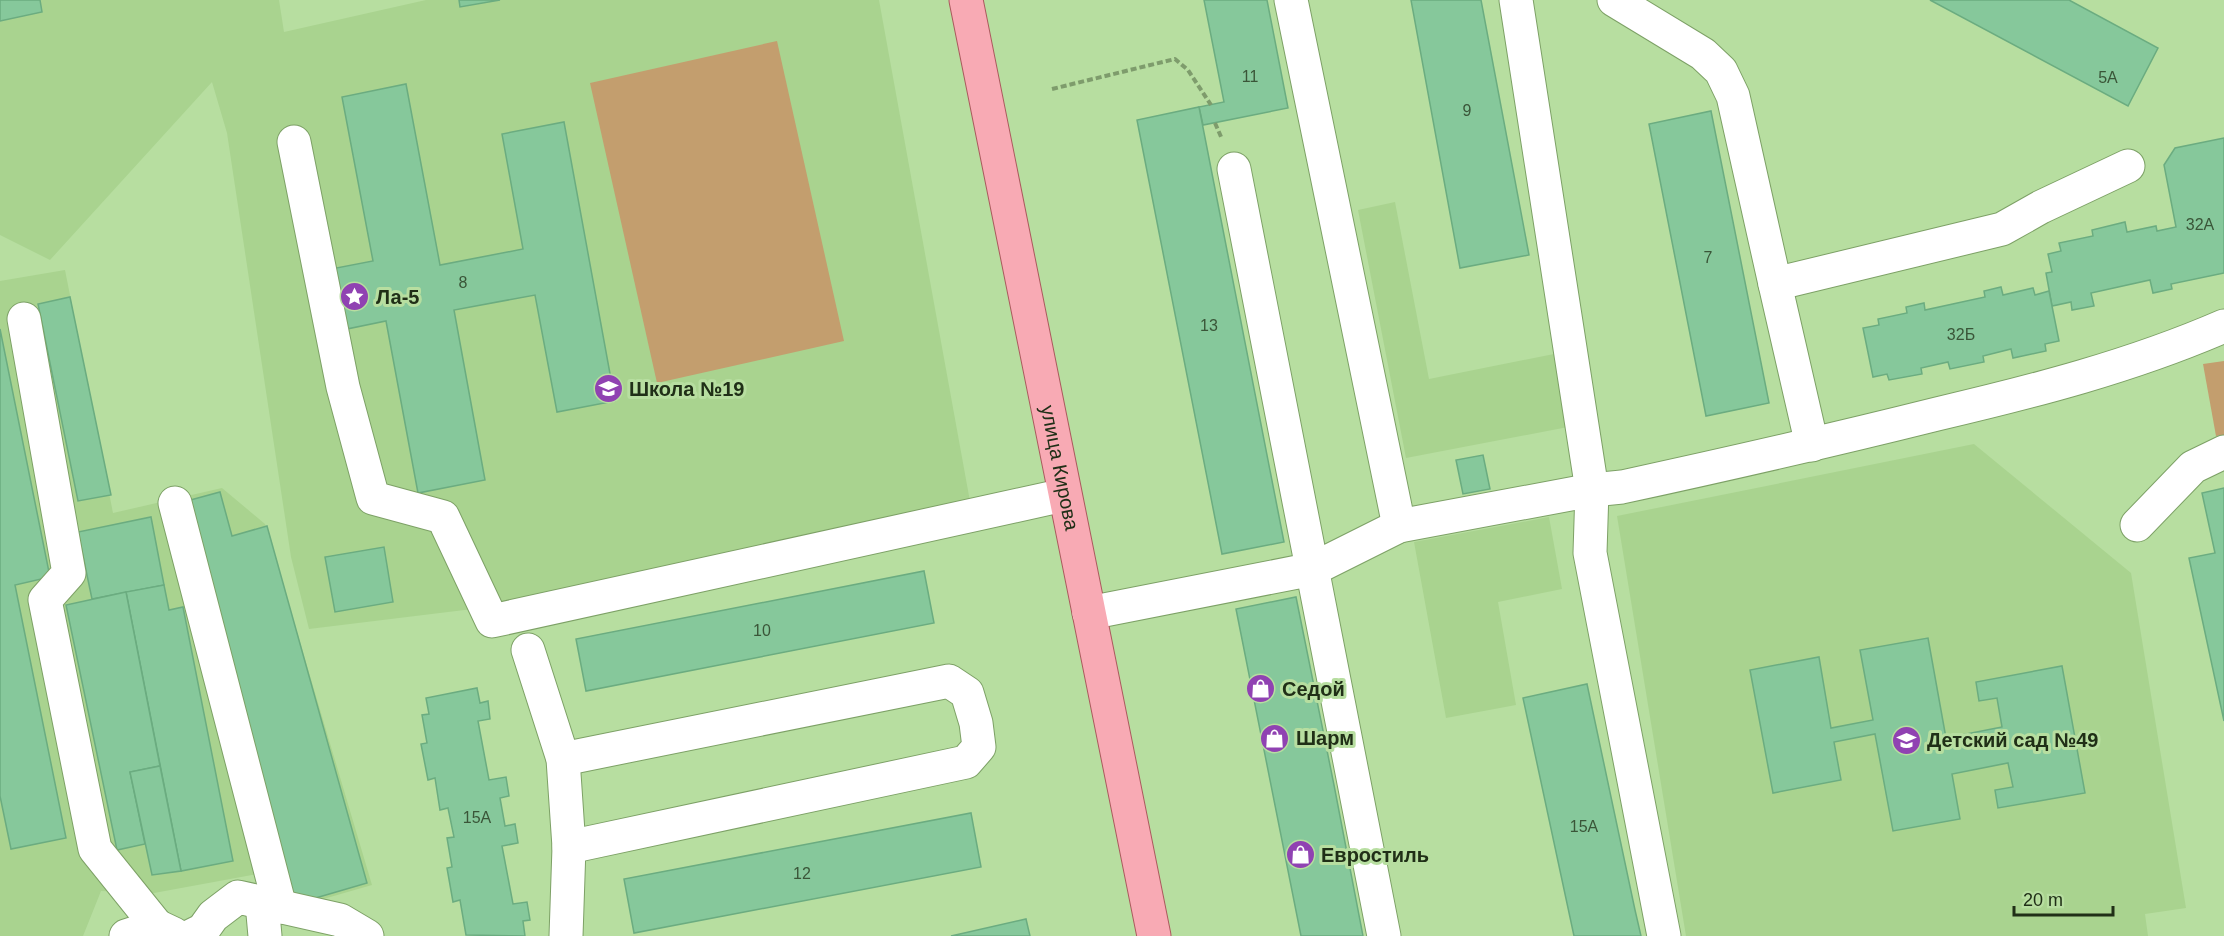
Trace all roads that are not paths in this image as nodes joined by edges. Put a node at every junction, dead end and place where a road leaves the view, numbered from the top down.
1 (966, 0) edge
2 (1291, 0) edge
3 (1516, 0) edge
4 (1614, 0) edge
5 (294, 142) dead end
6 (2128, 166) dead end
7 (1234, 169) dead end
8 (1775, 284) junction
9 (24, 319) dead end
10 (2224, 326) edge
11 (1812, 445) junction
12 (2224, 452) edge
13 (1592, 490) junction
14 (1064, 495) junction
15 (175, 503) dead end
16 (2137, 525) dead end
17 (1399, 526) junction
18 (1313, 569) junction
19 (1089, 613) junction
20 (528, 650) dead end
21 (563, 759) junction
22 (569, 848) junction
23 (271, 905) junction
24 (164, 933) edge
25 (126, 936) edge
26 (191, 936) edge
27 (265, 936) edge
28 (368, 936) edge
29 (566, 936) edge
30 (1154, 936) edge
31 (1384, 936) edge
32 (1664, 936) edge

1 - 14 main road, улица Кирова
2 - 17 lane
3 - 13 lane
4 - 8 lane
5 - 14 lane
6 - 8 lane
7 - 18 lane
8 - 11 lane
9 - 24 lane
10 - 11 lane
11 - 13 lane
12 - 16 lane
13 - 17 lane
13 - 32 lane
14 - 19 main road, улица Кирова
15 - 23 lane
17 - 18 lane
18 - 19 lane
18 - 31 lane
19 - 30 main road, улица Кирова
20 - 21 lane
21 - 22 lane
21 - 22 lane
22 - 29 lane
23 - 26 lane
23 - 27 lane
23 - 28 lane
24 - 25 lane

